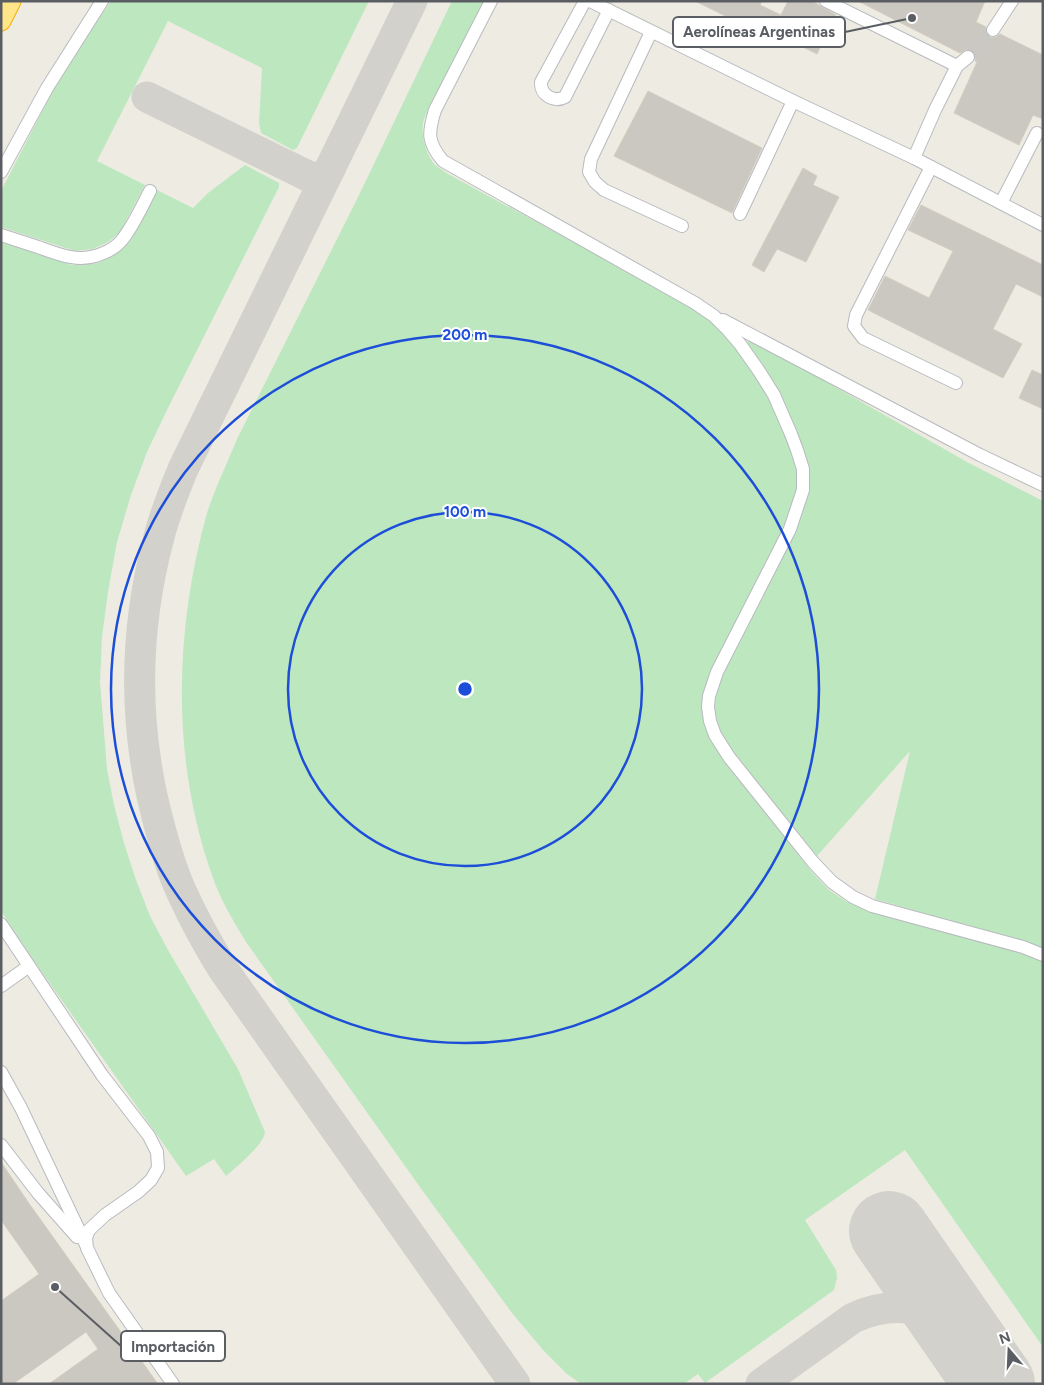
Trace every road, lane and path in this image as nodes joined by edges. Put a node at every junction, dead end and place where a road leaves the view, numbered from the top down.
1 (11, 1) edge
2 (102, 1) edge
3 (491, 1) edge
4 (585, 1) edge
5 (590, 1) edge
6 (826, 1) edge
7 (1012, 1) edge
8 (608, 10) junction
9 (1, 21) edge
10 (993, 30) tunnel mouth
11 (651, 32) junction
12 (968, 57) tunnel mouth
13 (957, 66) junction
14 (792, 101) junction
15 (1037, 133) dead end
16 (914, 158) junction
17 (931, 167) junction
18 (1, 172) edge
19 (150, 191) dead end
20 (1001, 203) junction
21 (740, 214) dead end
22 (1043, 225) edge
23 (682, 226) dead end
24 (1, 235) edge
25 (714, 316) junction
26 (956, 383) dead end
27 (1043, 485) edge
28 (1, 924) edge
29 (1043, 955) edge
30 (29, 966) junction
31 (1, 986) edge
32 (1, 1072) edge
33 (1, 1145) edge
34 (87, 1248) junction
35 (173, 1384) edge

1 - 9 highway
2 - 18 lane
3 - 25 lane
4 - 8 lane
5 - 8 lane
6 - 13 lane
7 - 10 lane
8 - 11 lane
11 - 14 lane
11 - 23 lane
12 - 13 lane
13 - 16 lane
14 - 16 lane
14 - 21 lane
15 - 20 lane
16 - 17 lane
17 - 20 lane
17 - 26 lane
19 - 24 lane
20 - 22 lane
25 - 27 lane
25 - 29 lane
28 - 30 lane
30 - 31 lane
30 - 34 lane
32 - 34 lane
33 - 34 lane
34 - 35 lane

